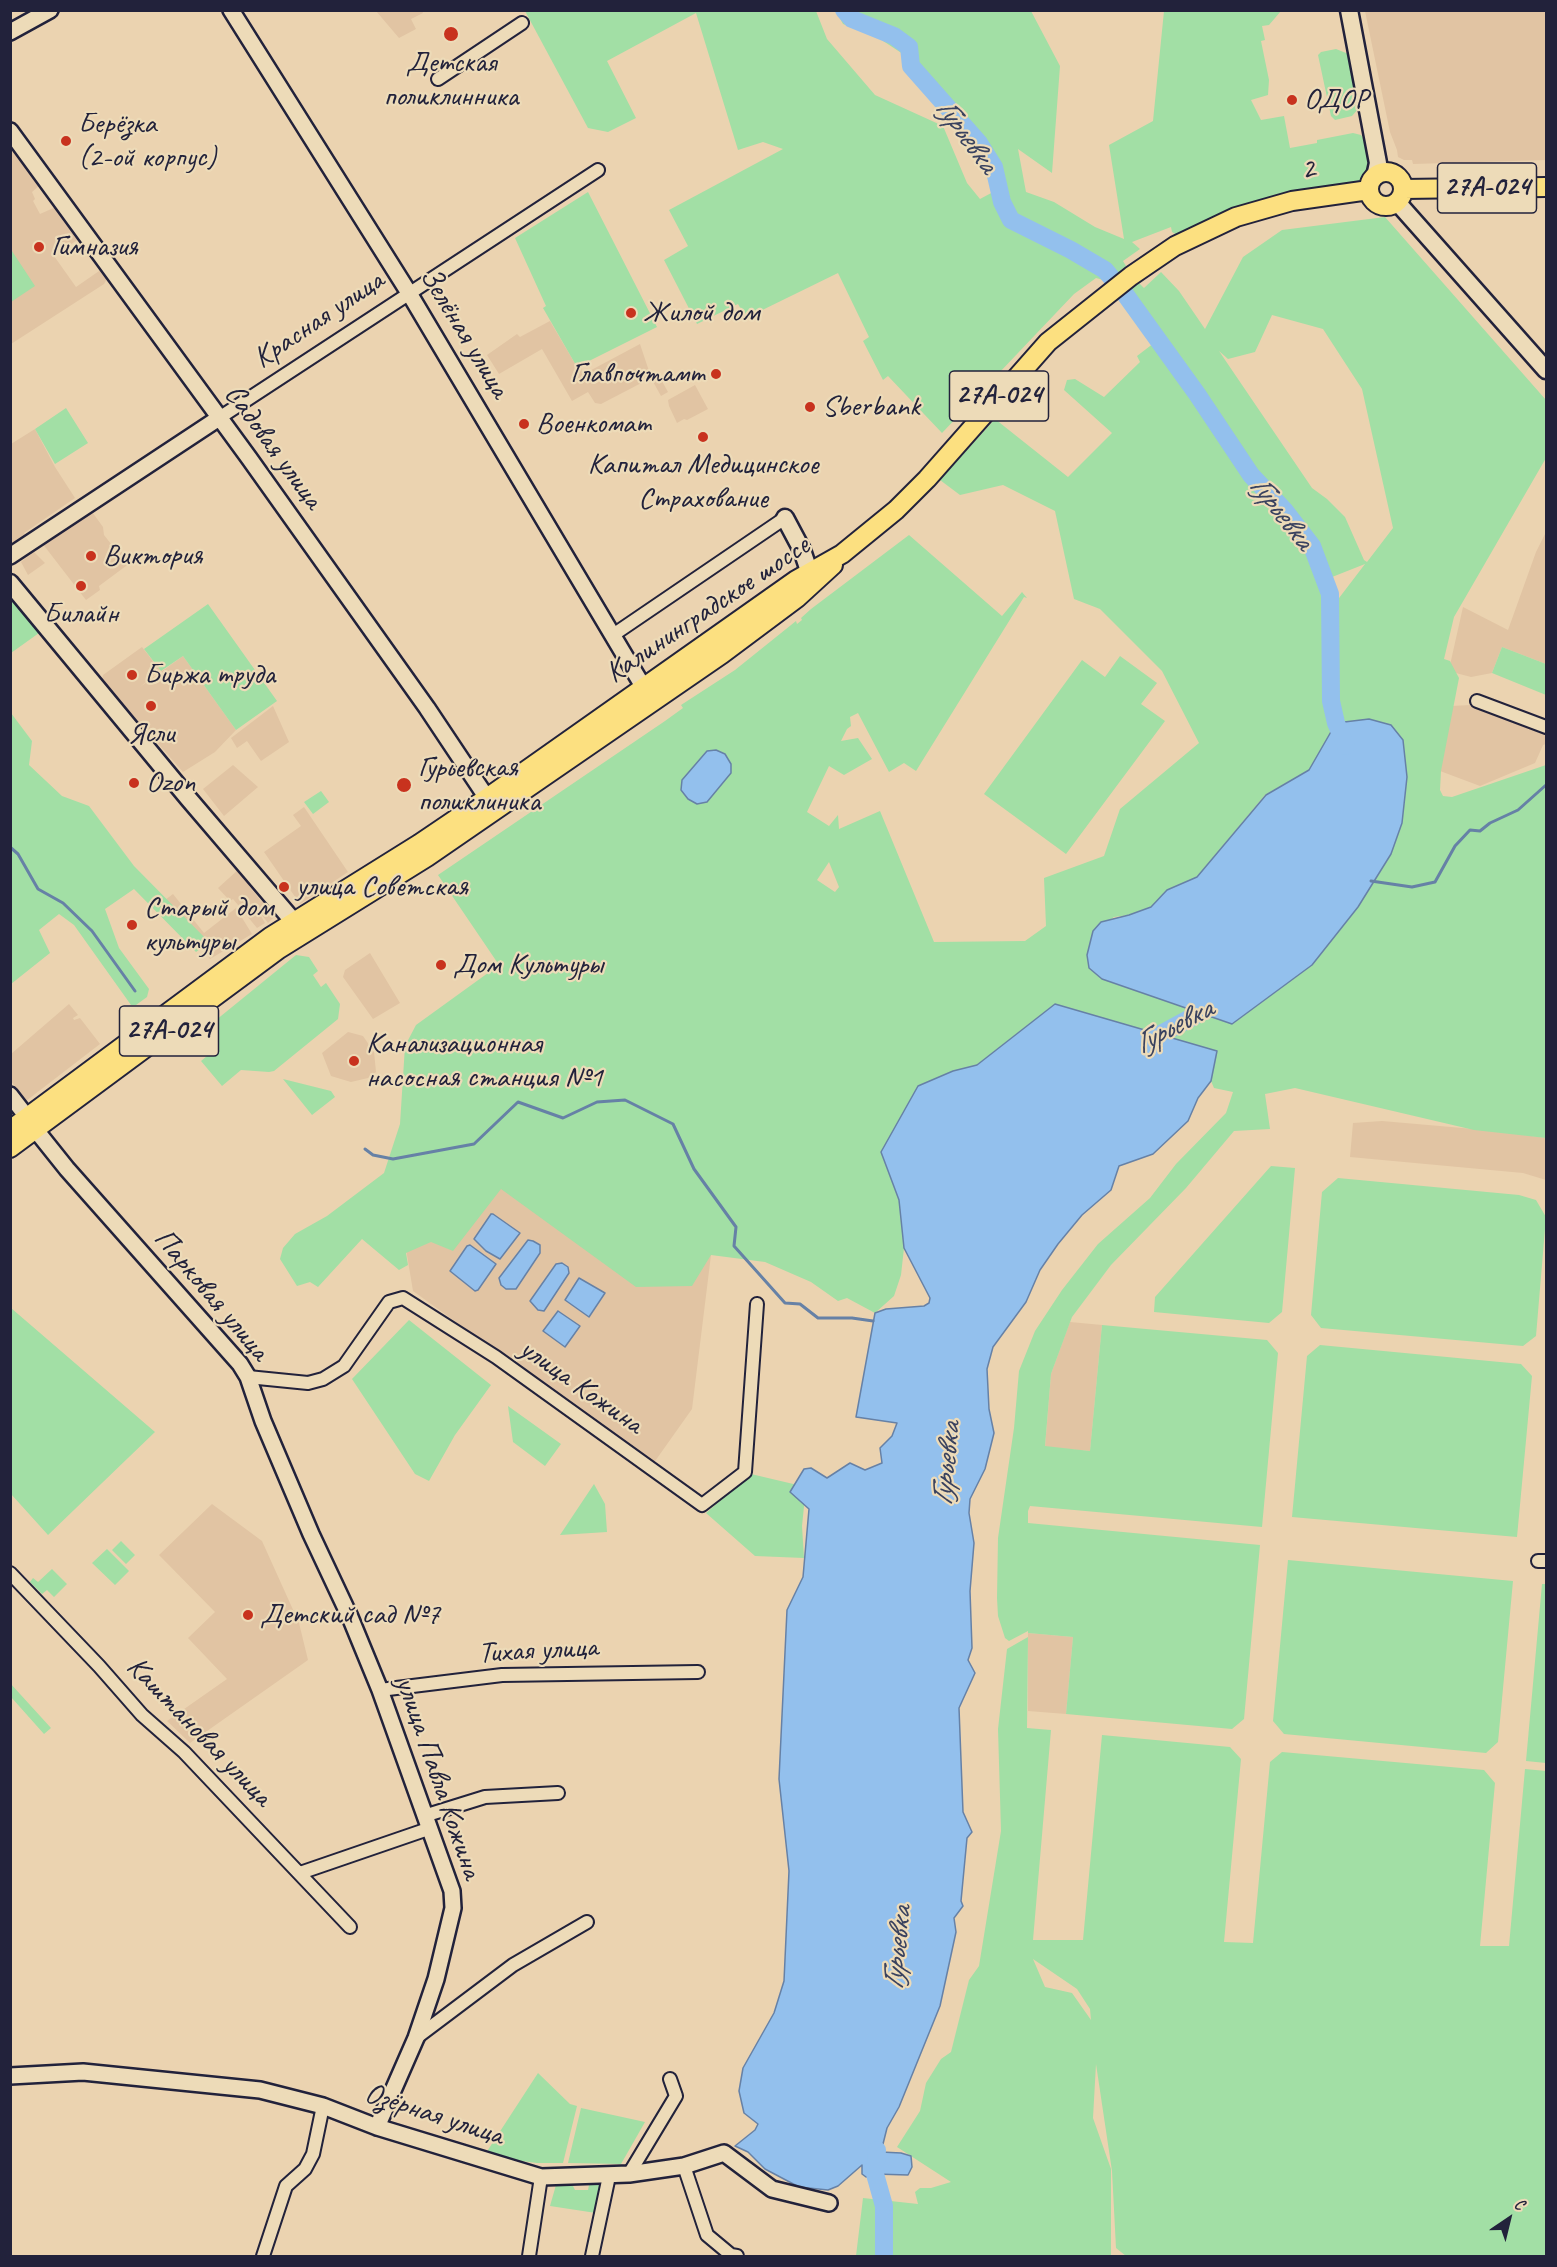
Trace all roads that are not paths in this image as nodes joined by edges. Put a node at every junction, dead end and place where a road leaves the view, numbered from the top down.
1 (50, 10) edge
2 (231, 10) edge
3 (1349, 10) edge
4 (522, 23) dead end
5 (10, 32) edge
6 (438, 79) dead end
7 (10, 131) edge
8 (598, 170) dead end
9 (1377, 176) junction
10 (1546, 187) edge
11 (1428, 188) junction
12 (1401, 195) junction
13 (1410, 217) junction
14 (1110, 292) joint
15 (409, 293) junction
16 (1546, 370) edge
17 (219, 417) junction
18 (785, 518) joint
19 (10, 556) edge
20 (820, 562) junction
21 (10, 583) edge
22 (613, 634) junction
23 (644, 688) junction
24 (1477, 701) dead end
25 (1546, 727) edge
26 (487, 798) junction
27 (299, 928) junction
28 (10, 1095) edge
29 (31, 1123) junction
30 (10, 1130) edge
31 (10, 1148) edge
32 (757, 1304) dead end
33 (248, 1377) junction
34 (10, 1573) edge
35 (350, 1617) joint
36 (698, 1672) dead end
37 (380, 1690) junction
38 (558, 1793) dead end
39 (426, 1822) junction
40 (300, 1874) junction
41 (587, 1923) dead end
42 (350, 1927) dead end
43 (416, 2038) junction
44 (10, 2076) edge
45 (670, 2079) dead end
46 (323, 2106) junction
47 (378, 2127) junction
48 (684, 2166) junction
49 (629, 2174) junction
50 (609, 2176) junction
51 (541, 2177) junction
52 (829, 2203) dead end
53 (263, 2256) edge
54 (529, 2256) edge
55 (592, 2256) edge
56 (737, 2256) edge

1 - 5 street
2 - 15 street, Зелёная улица
3 - 9 main road
4 - 6 street
7 - 17 street, Садовая улица
8 - 15 street, Красная улица
9 - 12 main road
9 - 12 main road
9 - 14 main road, 2 / 27А-024
10 - 11 main road, 27А-024
11 - 12 main road, 27А-024
11 - 13 main road
12 - 13 main road
13 - 16 main road
14 - 20 main road, Калининградское шоссе / 27А-024
15 - 17 street, Красная улица
15 - 22 street, Зелёная улица
17 - 19 street, Красная улица
17 - 26 street, Садовая улица
18 - 20 main road
18 - 22 street
20 - 23 main road, Калининградское шоссе / 27А-024
20 - 27 main road, 27А-024
21 - 27 main road
22 - 23 street, Зелёная улица
23 - 26 main road, Калининградское шоссе / 27А-024
24 - 25 street
26 - 27 main road, Калининградское шоссе / 27А-024
27 - 29 main road, 27А-024
28 - 29 street, Парковая улица
29 - 30 main road, 27А-024
29 - 31 main road, 27А-024
29 - 33 street, Парковая улица
32 - 33 street, улица Кожина
33 - 35 street, Парковая улица
34 - 40 street, Каштановая улица
35 - 37 street, улица Павла Кожина
36 - 37 street, Тихая улица
37 - 39 street, улица Павла Кожина
38 - 39 street
39 - 40 street
39 - 43 street, улица Павла Кожина
40 - 42 street, Каштановая улица
41 - 43 street
43 - 47 street, улица Павла Кожина
44 - 46 street, Озёрная улица
45 - 49 street
46 - 47 street, Озёрная улица
46 - 53 street
47 - 51 street, Озёрная улица
48 - 49 street, Озёрная улица
48 - 52 street, Озёрная улица
48 - 56 street
49 - 50 street, Озёрная улица
50 - 51 street, Озёрная улица
50 - 55 street
51 - 54 street

